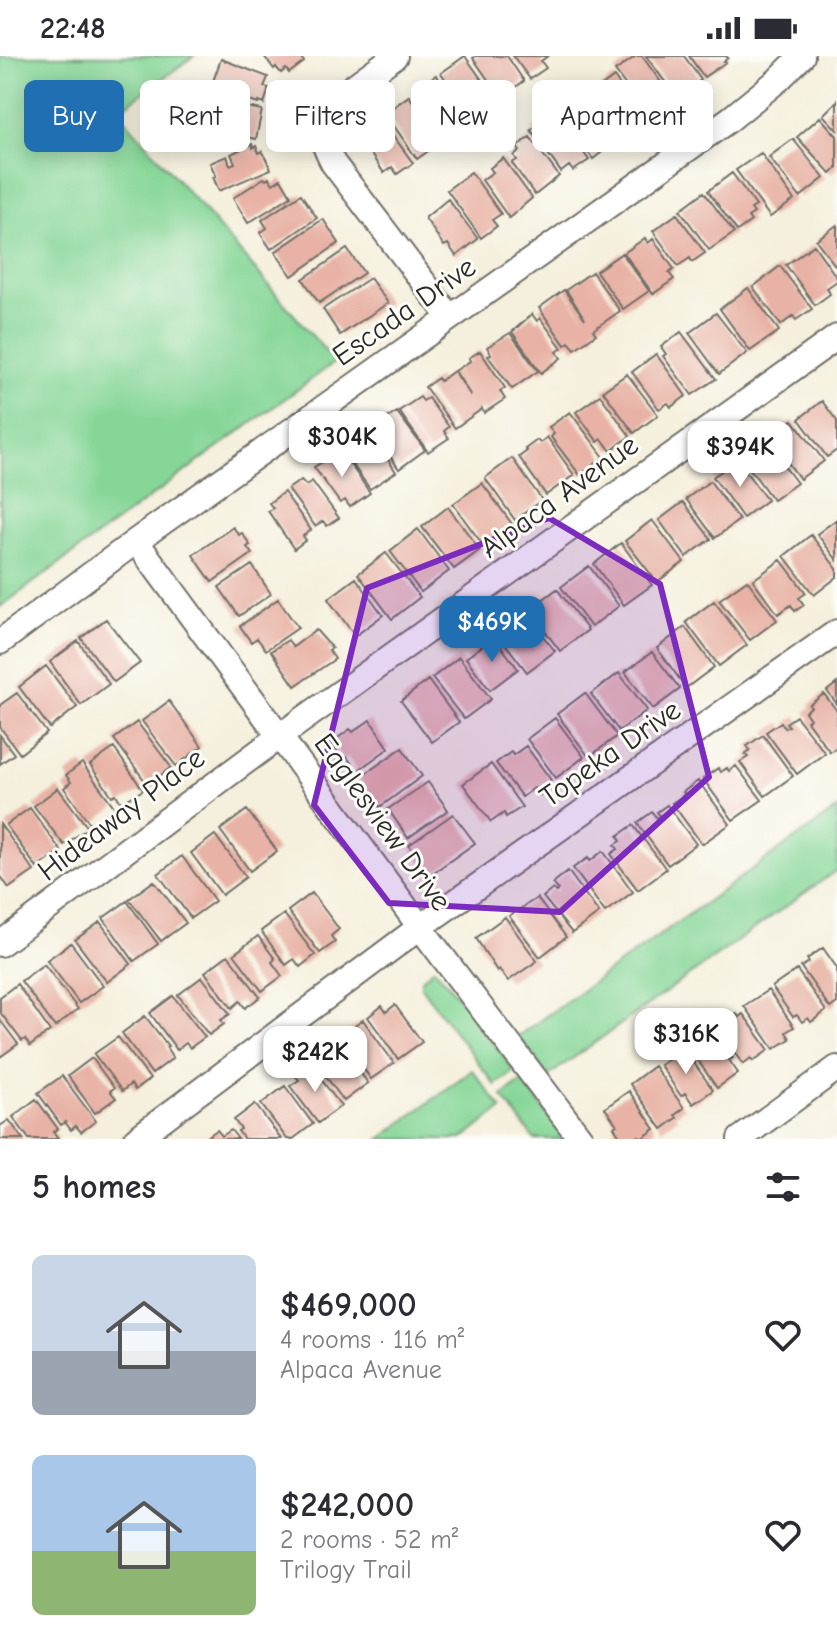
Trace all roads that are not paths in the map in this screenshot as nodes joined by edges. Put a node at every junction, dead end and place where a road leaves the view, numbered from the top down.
1 (395, 56) edge
2 (802, 56) edge
3 (450, 317) junction
4 (837, 337) edge
5 (136, 541) junction
6 (837, 632) edge
7 (0, 642) edge
8 (280, 736) junction
9 (420, 927) junction
10 (0, 944) edge
11 (837, 1068) edge
12 (136, 1139) edge
13 (581, 1139) edge
14 (740, 1139) edge

1 - 3 street
2 - 3 street, Escada Drive
3 - 5 street, Escada Drive
4 - 8 street, Alpaca Avenue
5 - 7 street, Escada Drive
5 - 8 street, Eaglesview Drive
6 - 9 street, Topeka Drive
8 - 9 street, Eaglesview Drive
8 - 10 street, Hideaway Place
9 - 12 street, Topeka Drive
9 - 13 street, Eaglesview Drive
11 - 14 street

